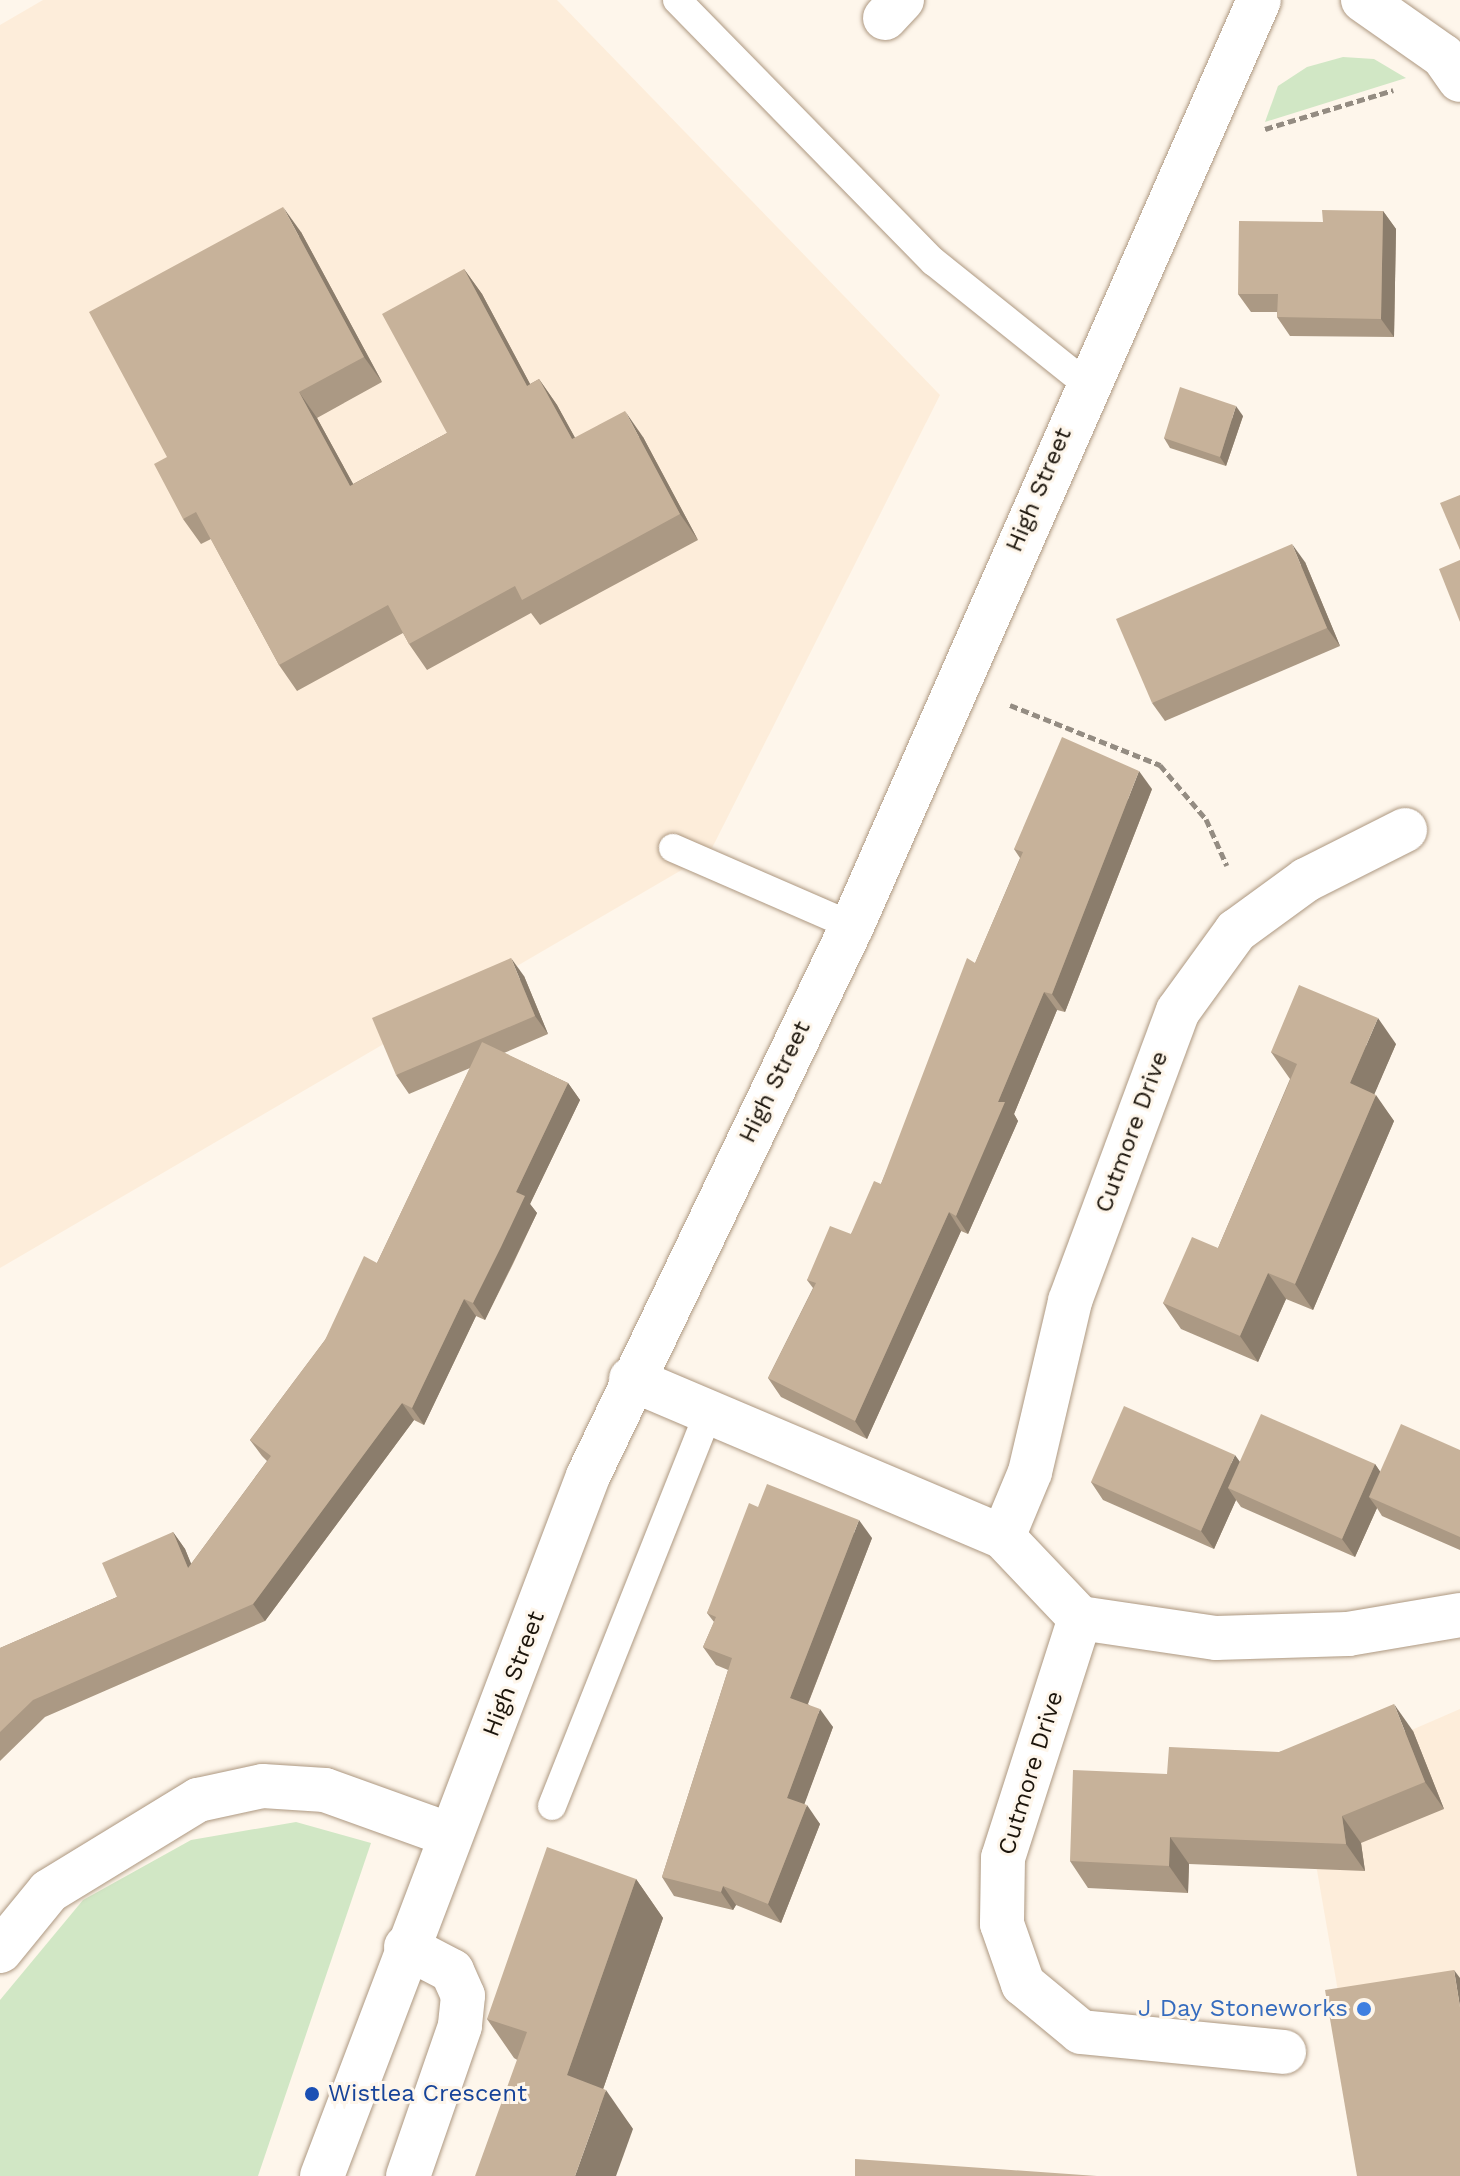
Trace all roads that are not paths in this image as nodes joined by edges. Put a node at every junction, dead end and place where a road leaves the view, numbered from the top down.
1 (677, 0) edge
2 (1259, 0) edge
3 (1363, 0) edge
4 (1460, 80) edge
5 (1085, 383) junction
6 (1405, 830) dead end
7 (673, 848) dead end
8 (852, 926) junction
9 (631, 1379) junction
10 (709, 1412) junction
11 (1003, 1537) junction
12 (1460, 1615) edge
13 (1080, 1618) junction
14 (552, 1806) dead end
15 (450, 1835) junction
16 (406, 1947) junction
17 (0, 1951) edge
18 (1284, 2052) dead end
19 (322, 2176) edge
20 (408, 2176) edge

1 - 5 lane
2 - 5 street, High Street
3 - 4 street
5 - 8 street, High Street
6 - 11 street, Cutmore Drive
7 - 8 lane
8 - 9 street, High Street
9 - 10 street
9 - 15 street, High Street
10 - 11 street
10 - 14 lane
11 - 13 street
12 - 13 street
13 - 18 street, Cutmore Drive
15 - 16 street, High Street
15 - 17 street
16 - 19 street, High Street
16 - 20 street

